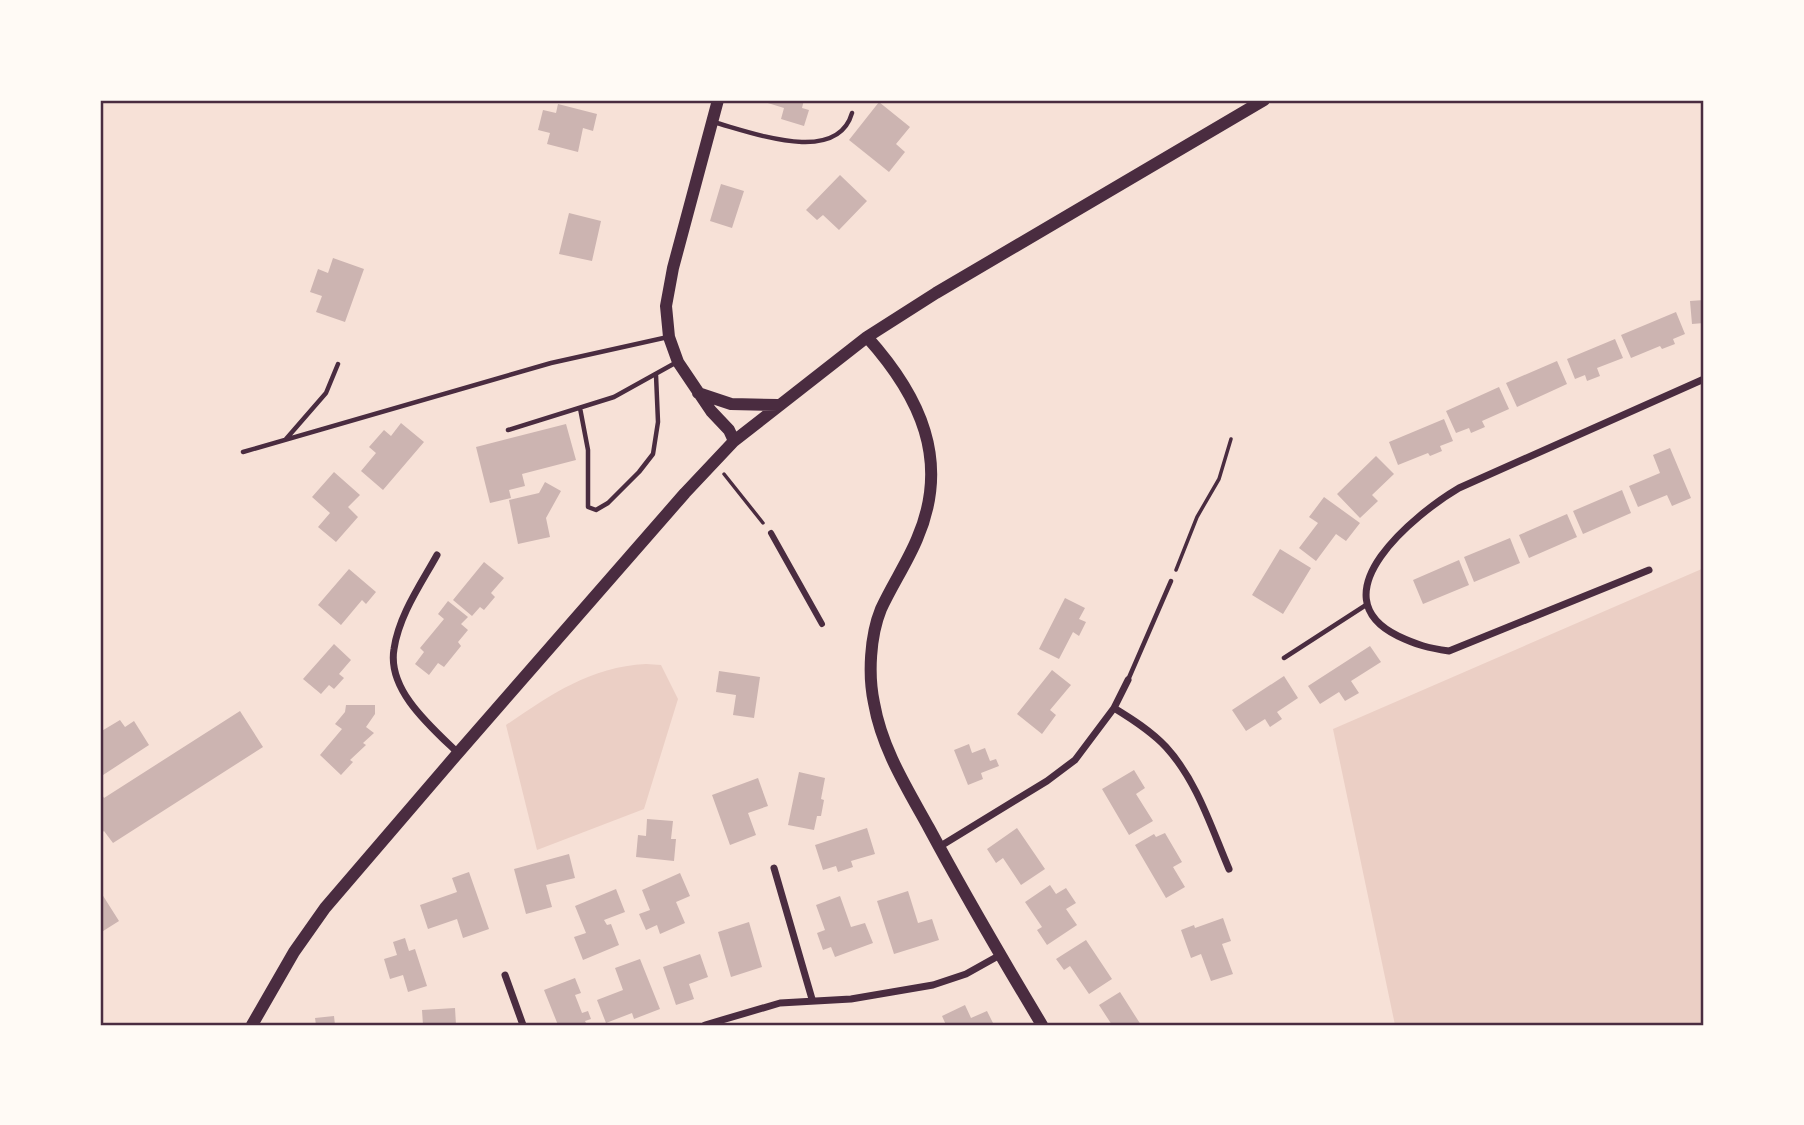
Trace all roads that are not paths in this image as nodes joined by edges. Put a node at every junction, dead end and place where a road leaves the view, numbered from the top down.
1 (718, 100) edge
2 (1264, 100) edge
3 (852, 113) dead end
4 (712, 122) junction
5 (669, 337) junction
6 (867, 337) junction
7 (678, 362) junction
8 (338, 364) dead end
9 (656, 374) junction
10 (1704, 380) edge
11 (697, 393) junction
12 (778, 405) junction
13 (580, 408) junction
14 (508, 430) dead end
15 (286, 439) junction
16 (734, 441) junction
17 (243, 452) dead end
18 (771, 533) road end
19 (437, 555) dead end
20 (1649, 569) dead end
21 (1171, 582) road end
22 (1366, 605) junction
23 (822, 624) dead end
24 (1284, 658) dead end
25 (1128, 680) joint
26 (1114, 708) junction
27 (457, 753) junction
28 (939, 847) junction
29 (774, 868) dead end
30 (1228, 869) dead end
31 (1000, 955) junction
32 (505, 975) dead end
33 (812, 999) junction
34 (252, 1025) edge
35 (523, 1025) edge
36 (705, 1025) edge
37 (1042, 1025) edge

1 - 4 street
2 - 6 street
3 - 4 lane
4 - 5 street
5 - 7 street
5 - 15 lane
6 - 12 street
6 - 28 street
7 - 9 lane
7 - 11 street
8 - 15 lane
9 - 13 lane
9 - 13 lane
10 - 22 street
11 - 12 street
11 - 16 street
12 - 16 street
13 - 14 lane
15 - 17 lane
16 - 27 street
18 - 23 street
19 - 27 street
20 - 22 street
21 - 25 lane
22 - 24 lane
25 - 26 street
26 - 28 street
26 - 30 street
27 - 34 street
28 - 31 street
29 - 33 street
31 - 33 street
31 - 37 street
32 - 35 street
33 - 36 street

